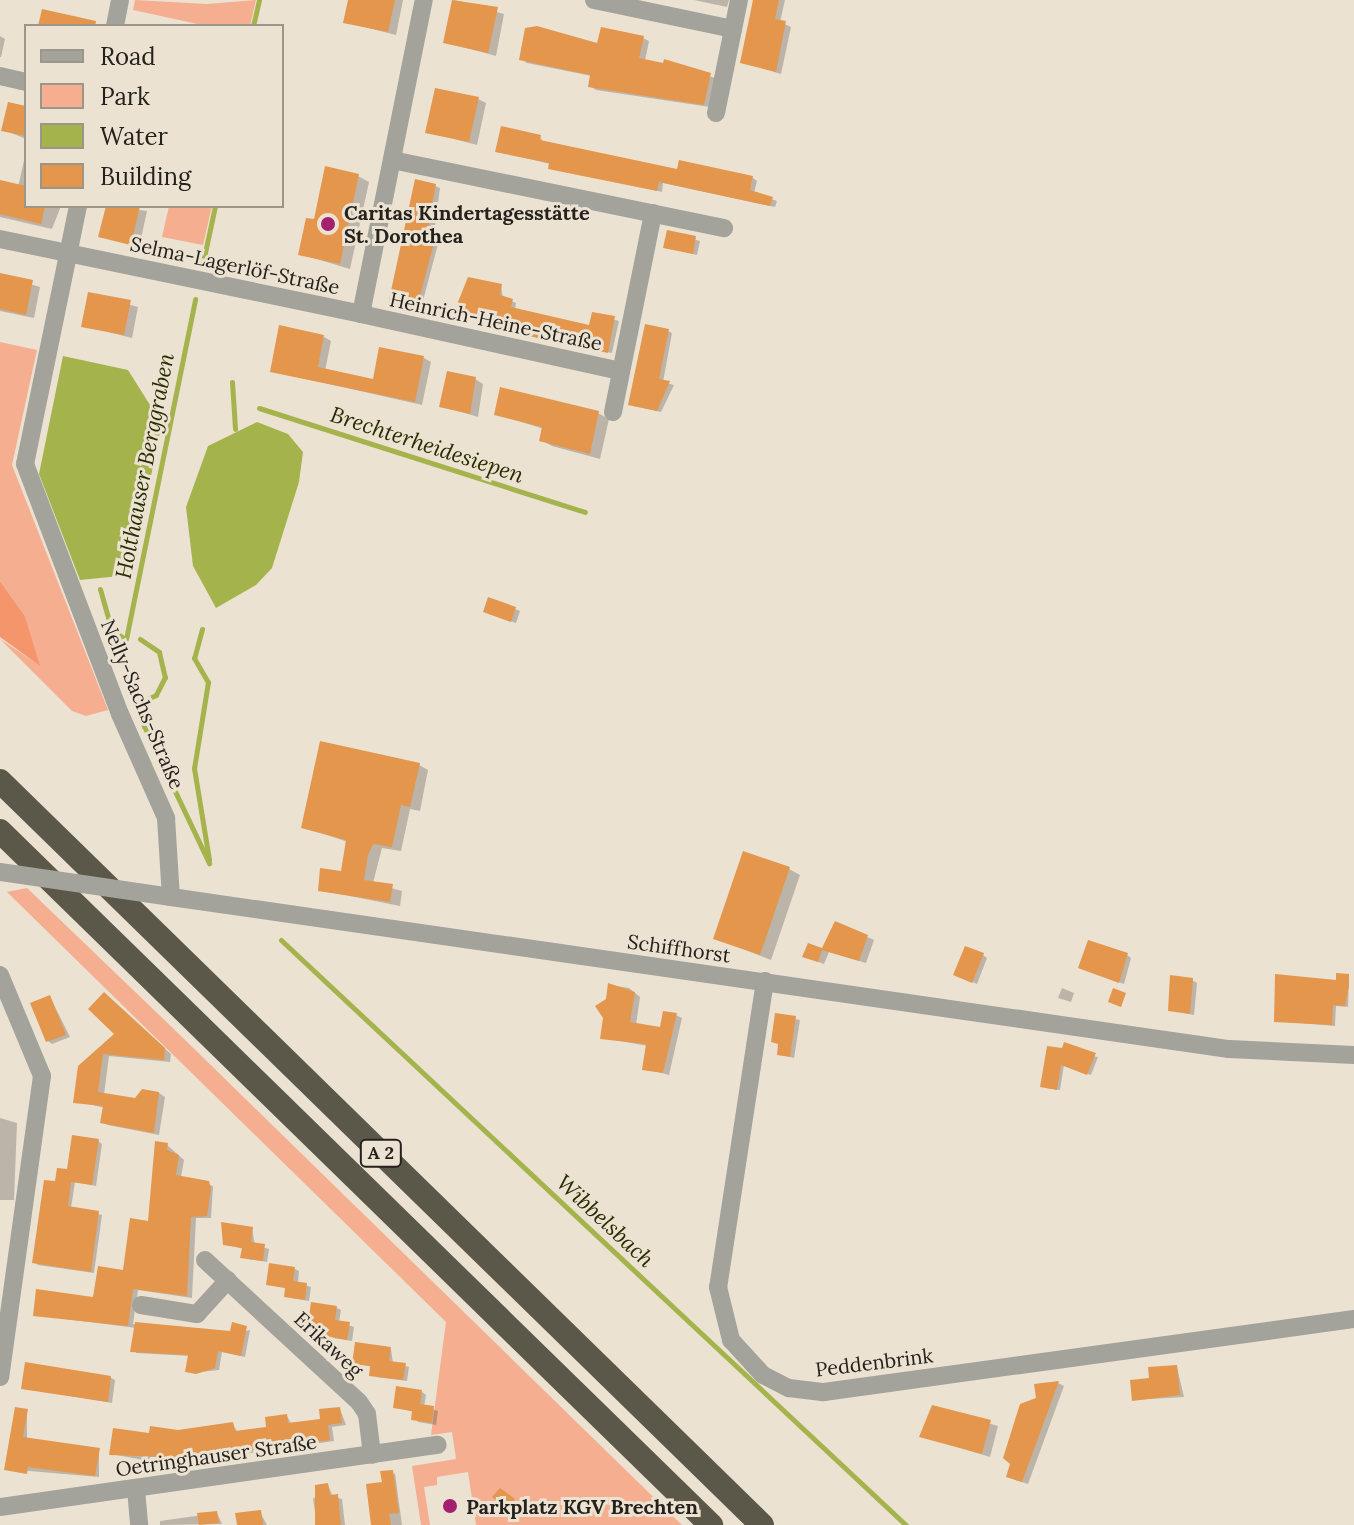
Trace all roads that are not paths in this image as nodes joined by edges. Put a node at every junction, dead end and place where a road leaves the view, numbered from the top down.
1 (120, 0) edge
2 (424, 0) edge
3 (594, 0) edge
4 (739, 0) edge
5 (115, 24) edge
6 (733, 29) junction
7 (0, 76) edge
8 (24, 82) edge
9 (716, 113) dead end
10 (392, 160) junction
11 (78, 208) edge
12 (653, 213) junction
13 (724, 228) dead end
14 (0, 239) edge
15 (69, 253) junction
16 (361, 314) junction
17 (621, 371) junction
18 (613, 412) dead end
19 (0, 781) edge
20 (0, 831) edge
21 (0, 872) edge
22 (171, 897) junction
23 (0, 975) edge
24 (765, 981) junction
25 (1354, 1055) edge
26 (0, 1237) edge
27 (20, 1237) junction
28 (205, 1260) dead end
29 (228, 1280) junction
30 (141, 1305) dead end
31 (1354, 1319) edge
32 (0, 1377) edge
33 (438, 1445) dead end
34 (372, 1455) junction
35 (136, 1489) junction
36 (0, 1507) edge
37 (139, 1525) edge
38 (711, 1525) edge
39 (762, 1525) edge

1 - 5 street
2 - 10 street, Selma-Lagerlöf-Straße
3 - 6 street
4 - 6 street
6 - 9 street
7 - 8 street
10 - 12 street
10 - 16 street, Selma-Lagerlöf-Straße
11 - 15 street, Nelly-Sachs-Straße
12 - 13 street
12 - 17 street, Heinrich-Heine-Straße
14 - 15 street, Selma-Lagerlöf-Straße
15 - 16 street, Selma-Lagerlöf-Straße
15 - 22 street, Nelly-Sachs-Straße
16 - 17 street, Heinrich-Heine-Straße
17 - 18 street, Heinrich-Heine-Straße
19 - 39 highway, A 2
20 - 38 highway, A 2
21 - 22 street, Schiffhorst, bridge
22 - 24 street, Schiffhorst
23 - 27 street
24 - 25 street, Schiffhorst
24 - 31 street, Peddenbrink
26 - 27 street
27 - 32 street
28 - 29 street, Erikaweg
29 - 30 street
29 - 34 street, Erikaweg
33 - 34 street, Oetringhauser Straße
34 - 35 street, Oetringhauser Straße
35 - 36 street, Oetringhauser Straße
35 - 37 street

